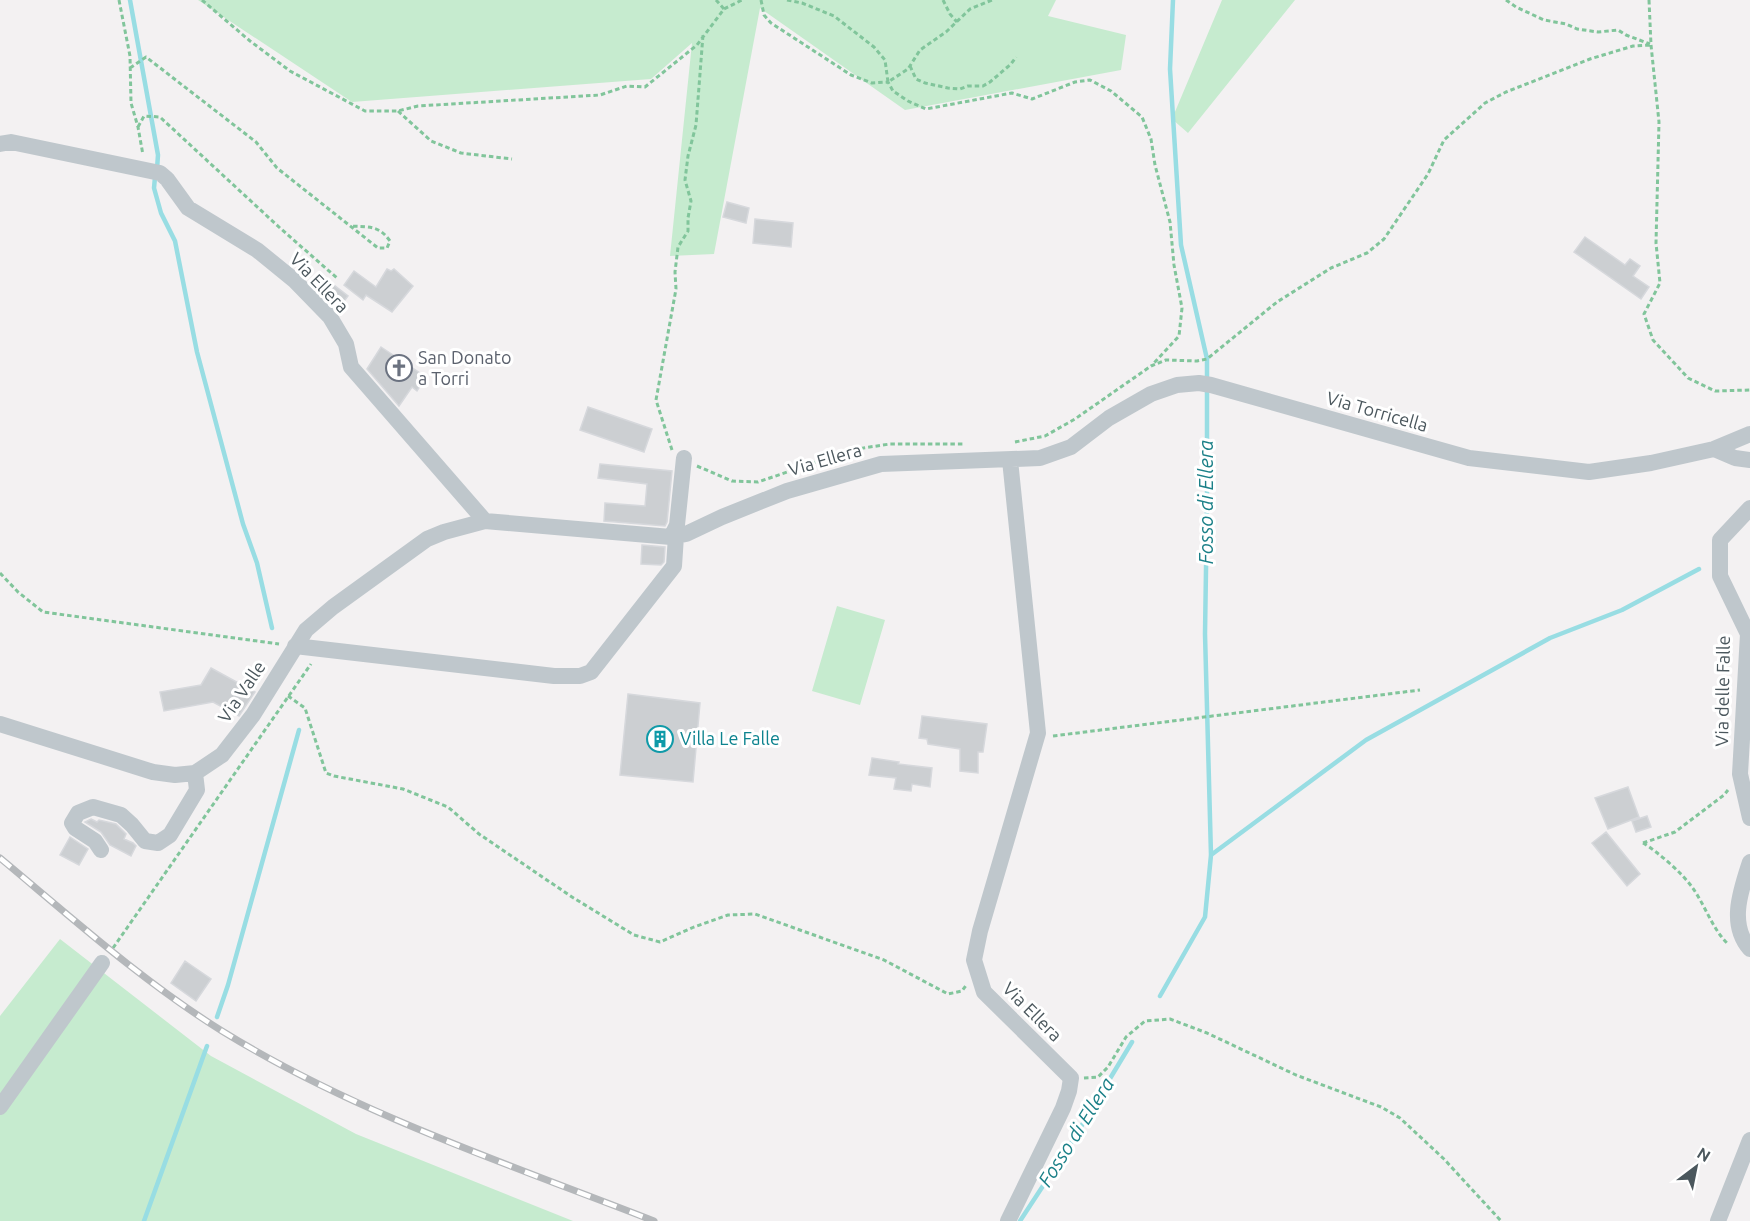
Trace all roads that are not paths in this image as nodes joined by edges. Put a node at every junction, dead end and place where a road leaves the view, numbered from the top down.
1 (0, 144) edge
2 (1750, 434) edge
3 (1714, 449) junction
4 (1011, 452) junction
5 (684, 458) road end
6 (1750, 460) edge
7 (1750, 508) edge
8 (485, 521) junction
9 (673, 537) junction
10 (295, 646) junction
11 (0, 724) edge
12 (195, 773) junction
13 (1750, 818) edge
14 (101, 850) dead end
15 (1750, 862) edge
16 (1750, 949) edge
17 (102, 963) dead end
18 (0, 1107) edge
19 (1750, 1140) edge
20 (1008, 1221) edge
21 (1718, 1221) edge

1 - 8 street, Via Ellera
2 - 3 street, Via Torricella
3 - 4 street, Via Torricella
3 - 6 street
4 - 9 street, Via Ellera
4 - 20 street, Via Ellera
5 - 9 street
7 - 13 street, Via delle Falle
8 - 9 street, Via Ellera
8 - 10 street, Via Valle
9 - 10 street
10 - 12 street, Via Valle
11 - 12 street
12 - 14 street
15 - 16 street
17 - 18 street
19 - 21 street

